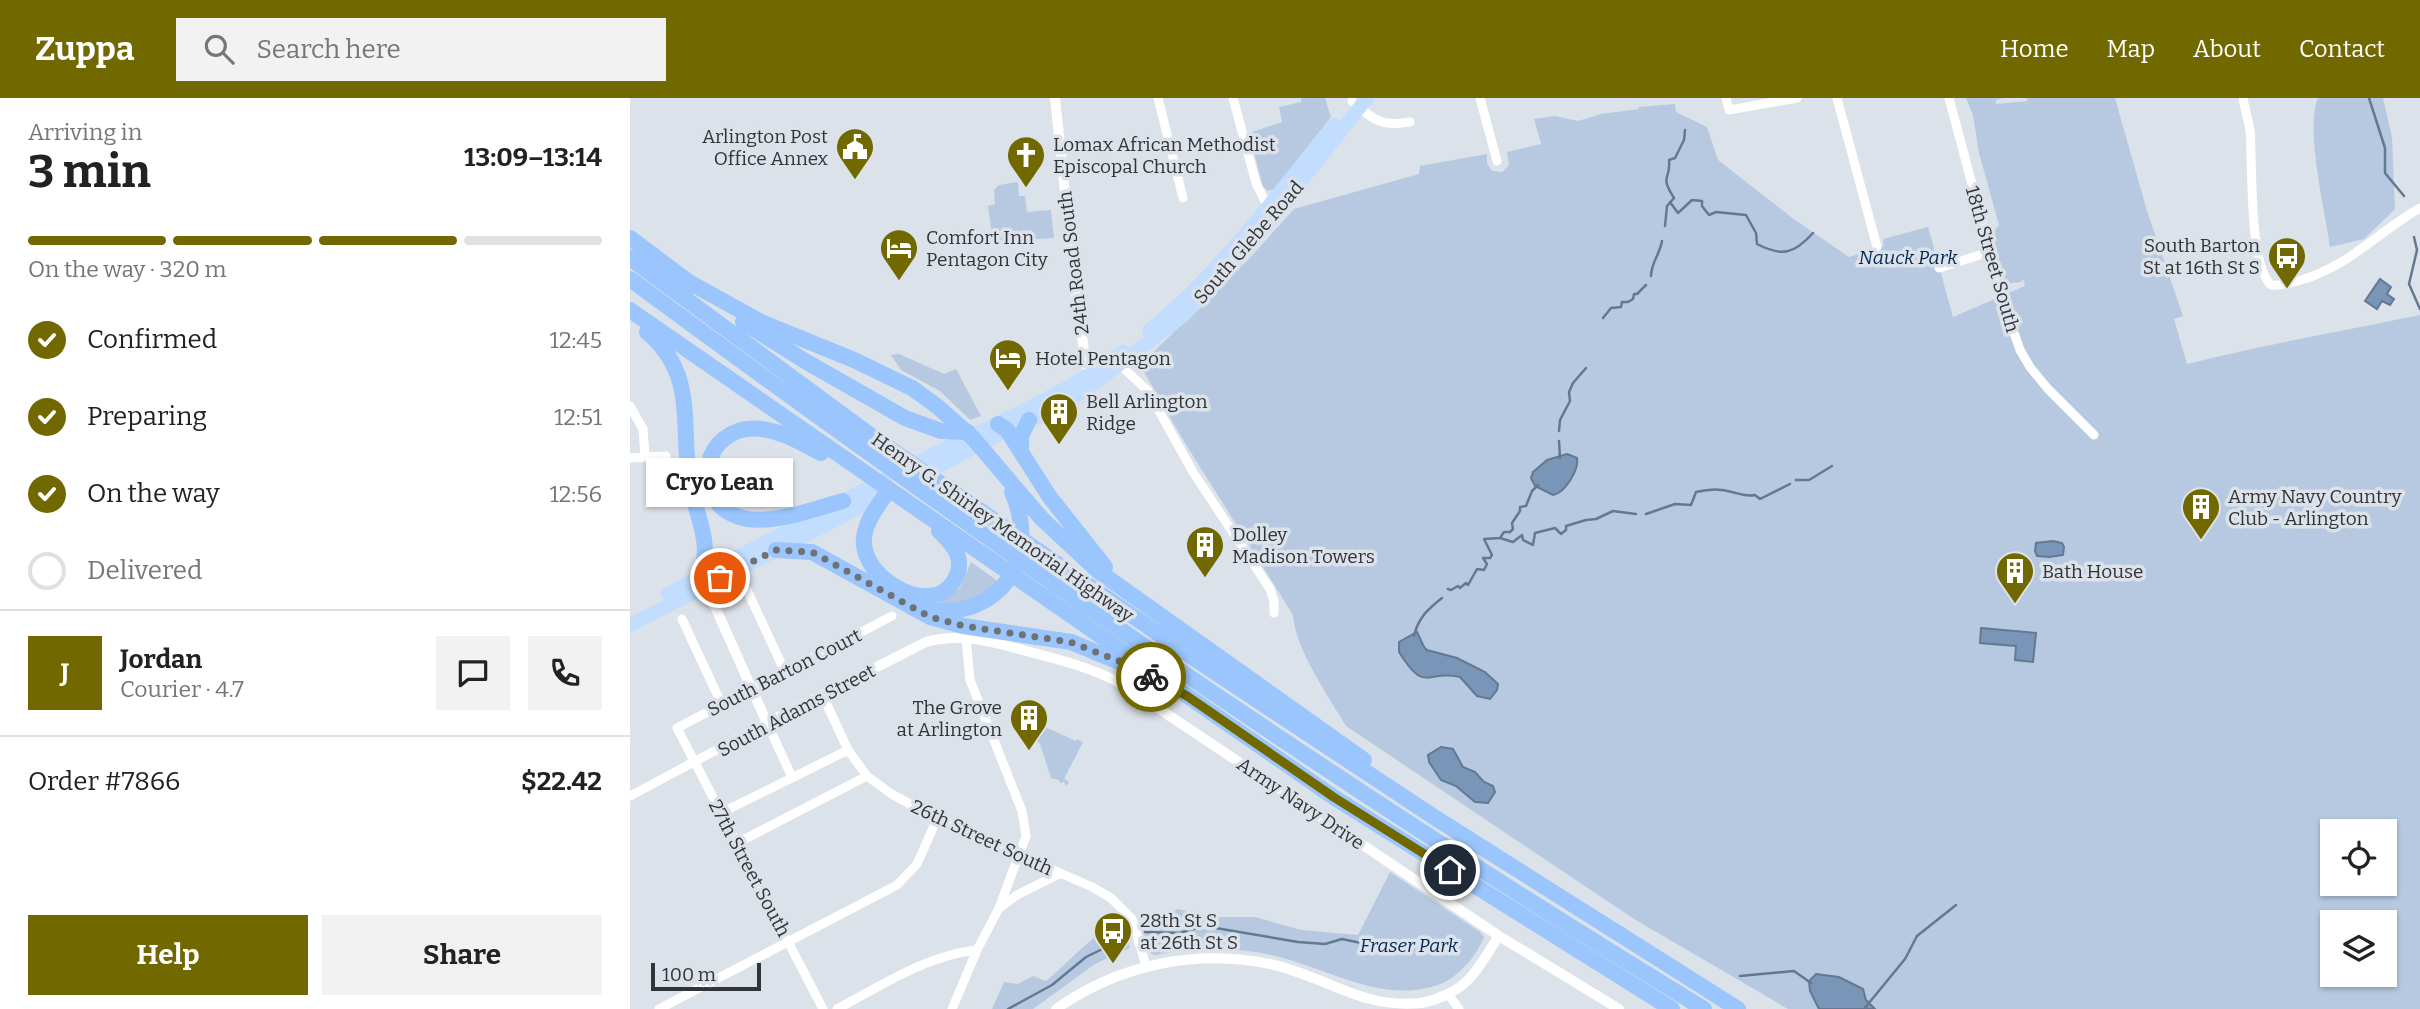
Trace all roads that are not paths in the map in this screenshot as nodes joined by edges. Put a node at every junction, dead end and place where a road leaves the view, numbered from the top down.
1 (1055, 98) edge
2 (1158, 98) edge
3 (1233, 98) edge
4 (1480, 98) edge
5 (1726, 98) edge
6 (1797, 98) edge
7 (1838, 98) edge
8 (1949, 98) edge
9 (2243, 98) edge
10 (1359, 101) edge
11 (1410, 121) dead end
12 (1497, 161) dead end
13 (1183, 198) dead end
14 (2420, 208) edge
15 (1271, 212) junction
16 (630, 239) edge
17 (1877, 247) dead end
18 (1989, 252) junction
19 (630, 258) edge
20 (1939, 268) dead end
21 (630, 279) edge
22 (687, 281) junction
23 (630, 285) edge
24 (672, 309) junction
25 (634, 313) edge
26 (1116, 362) junction
27 (1092, 379) junction
28 (630, 406) edge
29 (1029, 421) junction
30 (1002, 427) junction
31 (2094, 435) dead end
32 (985, 436) junction
33 (962, 440) junction
34 (1022, 455) junction
35 (645, 456) junction
36 (666, 456) dead end
37 (630, 458) edge
38 (998, 467) junction
39 (857, 469) junction
40 (886, 494) junction
41 (843, 501) junction
42 (915, 508) junction
43 (776, 550) junction
44 (1016, 570) junction
45 (704, 581) junction
46 (747, 590) dead end
47 (897, 609) junction
48 (1274, 613) dead end
49 (630, 614) edge
50 (682, 619) dead end
51 (1168, 621) junction
52 (630, 625) edge
53 (966, 638) junction
54 (785, 672) junction
55 (753, 689) junction
56 (823, 696) junction
57 (1187, 696) junction
58 (722, 705) junction
59 (767, 723) junction
60 (677, 728) joint
61 (848, 750) junction
62 (696, 763) junction
63 (867, 776) junction
64 (792, 777) junction
65 (630, 796) edge
66 (721, 813) junction
67 (937, 818) junction
68 (737, 843) junction
69 (1020, 855) junction
70 (1061, 873) junction
71 (999, 908) junction
72 (1582, 912) junction
73 (1499, 936) junction
74 (788, 940) junction
75 (977, 950) junction
76 (1146, 966) junction
77 (1448, 994) junction
78 (1368, 1006) edge
79 (659, 1009) edge
80 (823, 1009) edge
81 (836, 1009) edge
82 (952, 1009) edge
83 (1056, 1009) edge
84 (1459, 1009) edge
85 (1619, 1009) edge
86 (1672, 1009) edge
87 (1704, 1009) edge
88 (1738, 1009) edge

1 - 27 street, 24th Road South
2 - 13 street
3 - 15 street
4 - 12 street
5 - 6 street
7 - 17 street
8 - 18 street, 18th Street South
9 - 14 street
10 - 11 street
10 - 15 main road, South Glebe Road
15 - 26 main road, South Glebe Road
16 - 22 highway
18 - 20 street
18 - 31 street, 18th Street South
19 - 72 highway, Henry G. Shirley Memorial Highway
21 - 24 highway
22 - 33 highway
22 - 38 highway
23 - 24 highway
24 - 44 highway
25 - 39 highway, Henry G. Shirley Memorial Highway
25 - 45 highway
26 - 27 main road, South Glebe Road
26 - 48 street
27 - 29 main road, South Glebe Road
27 - 30 main road, South Glebe Road
28 - 35 street
29 - 30 main road, South Glebe Road
29 - 34 highway
30 - 32 main road, South Glebe Road
30 - 34 highway
32 - 33 highway
32 - 33 main road, South Glebe Road
33 - 40 main road, South Glebe Road
33 - 41 main road, South Glebe Road
34 - 51 highway
35 - 36 street
35 - 37 street
38 - 47 highway
38 - 51 highway
39 - 41 highway
39 - 42 highway, Henry G. Shirley Memorial Highway
40 - 42 highway
40 - 43 main road, South Glebe Road
41 - 45 main road, South Glebe Road
42 - 44 highway, Henry G. Shirley Memorial Highway
43 - 45 main road, South Glebe Road
43 - 47 highway
44 - 57 highway, Henry G. Shirley Memorial Highway
44 - 87 highway
45 - 49 main road, South Glebe Road
45 - 52 main road, South Glebe Road
45 - 55 street
46 - 54 street
47 - 54 street, South Barton Court
47 - 57 highway
50 - 58 street
51 - 72 highway
53 - 56 street, South Adams Street
53 - 69 street
53 - 73 street, Army Navy Drive
54 - 55 street, South Barton Court
55 - 58 street, South Barton Court
55 - 59 street
56 - 59 street, South Adams Street
56 - 61 street, 26th Street South
57 - 86 highway, Henry G. Shirley Memorial Highway
58 - 60 street, South Barton Court
59 - 62 street, South Adams Street
59 - 64 street
60 - 62 street, 27th Street South
61 - 63 street, 26th Street South
61 - 64 street
62 - 65 street, South Adams Street
62 - 66 street, 27th Street South
63 - 67 street, 26th Street South
63 - 68 street
64 - 66 street
66 - 68 street, 27th Street South
67 - 69 street, 26th Street South
67 - 74 street
68 - 74 street, 27th Street South
69 - 70 street, 26th Street South
69 - 71 street
70 - 71 street
70 - 76 street, 26th Street South
71 - 75 street
72 - 88 highway, Henry G. Shirley Memorial Highway
73 - 77 street
73 - 85 street, Army Navy Drive
74 - 79 street
74 - 80 street, 27th Street South
75 - 81 street
75 - 82 street
76 - 78 street
76 - 83 street
77 - 78 street
77 - 84 street

